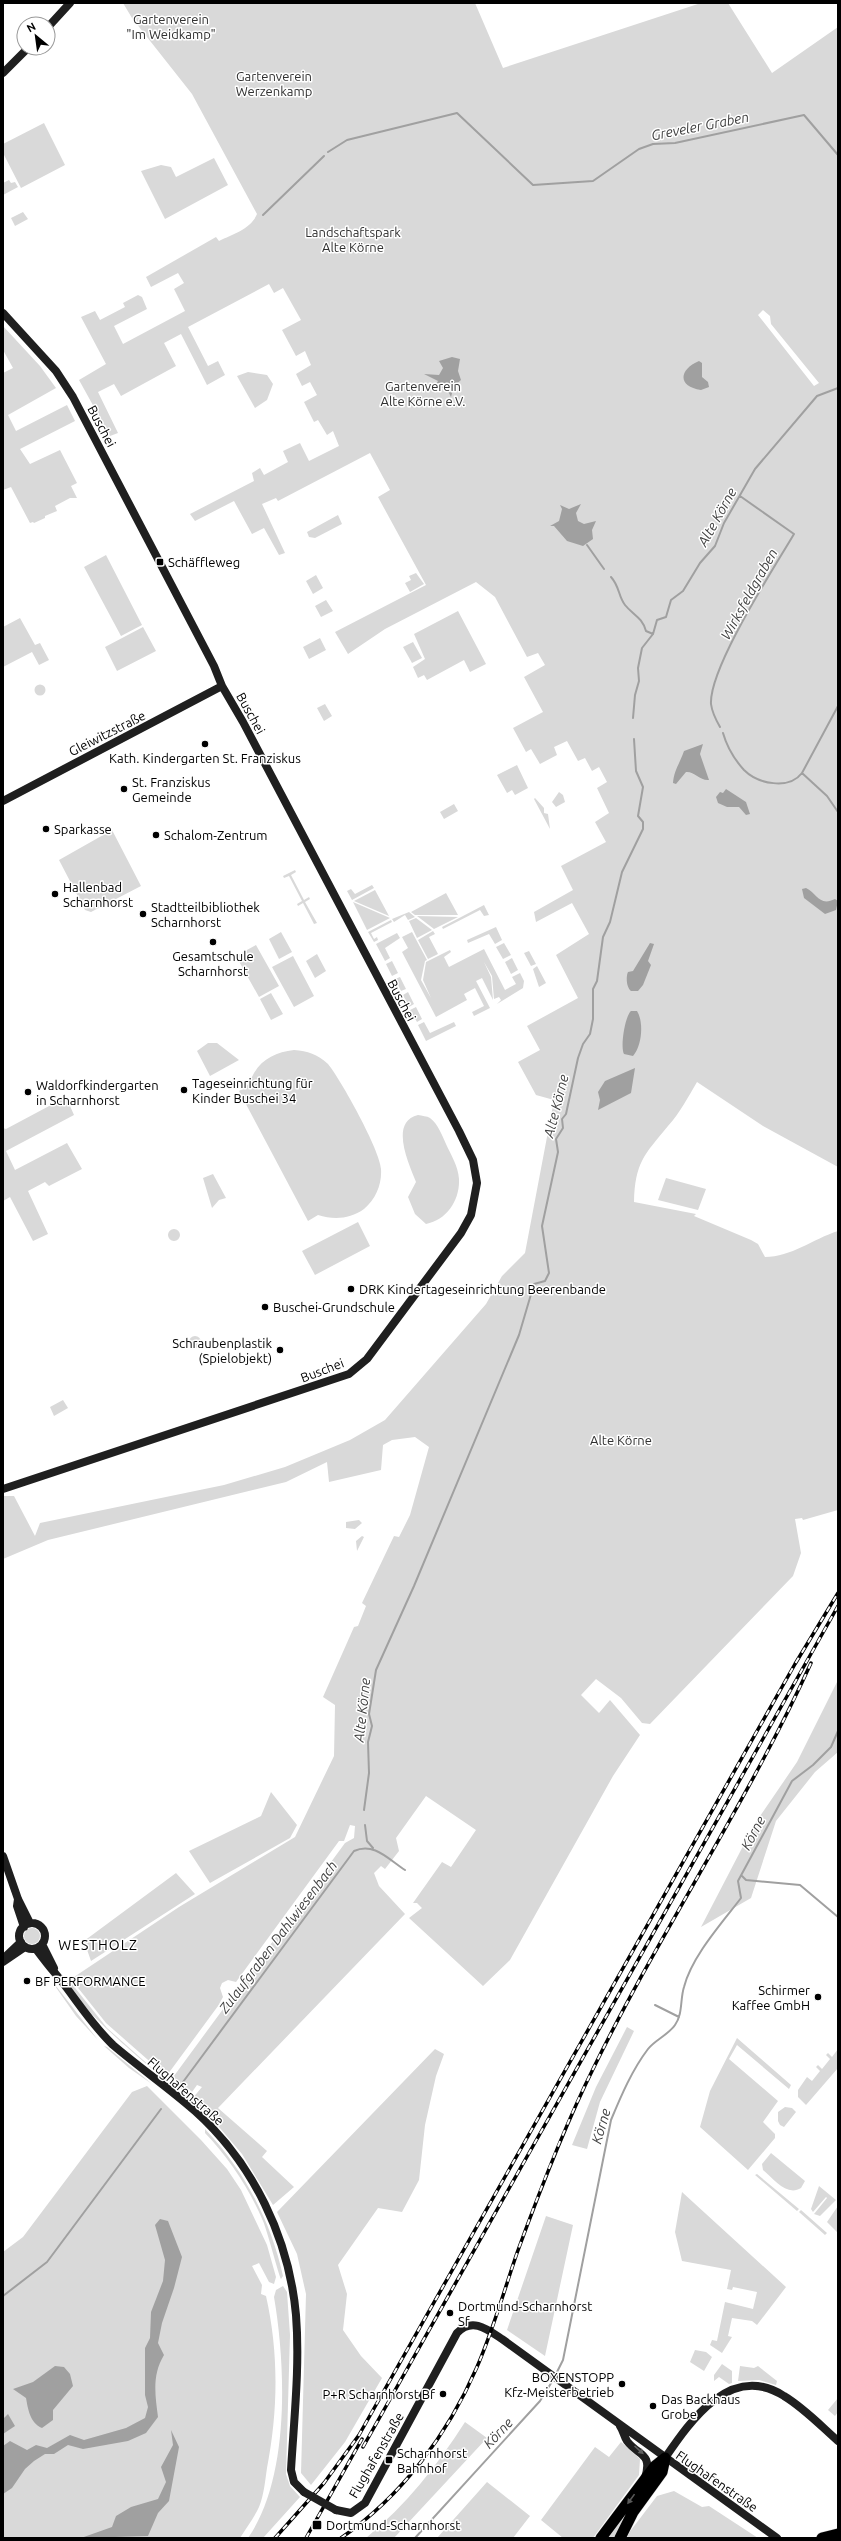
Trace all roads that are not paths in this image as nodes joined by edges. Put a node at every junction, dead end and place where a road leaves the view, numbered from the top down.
1 (70, 3) edge
2 (56, 18) edge
3 (20, 56) edge
4 (3, 74) edge
5 (3, 313) edge
6 (222, 686) junction
7 (3, 801) edge
8 (3, 1489) edge
9 (3, 1856) edge
10 (27, 1925) junction
11 (23, 1944) junction
12 (39, 1947) junction
13 (3, 1959) edge
14 (3, 1962) edge
15 (620, 2425) junction
16 (838, 2441) edge
17 (665, 2458) junction
18 (645, 2480) junction
19 (838, 2534) edge
20 (601, 2538) edge
21 (620, 2538) edge
22 (777, 2538) edge
23 (822, 2538) edge

1 - 2 street
3 - 4 street
5 - 6 street, Buschei
6 - 7 street, Gleiwitzstraße
6 - 8 street, Buschei
9 - 10 street
10 - 11 street
10 - 12 street
11 - 12 street
11 - 13 street
11 - 14 street
12 - 15 street, Flughafenstraße, bridge
15 - 17 street, Flughafenstraße
15 -> 18 street
16 - 17 street
17 - 18 highway
17 - 21 highway
17 - 22 street, Flughafenstraße
18 -> 20 highway
19 - 23 highway

